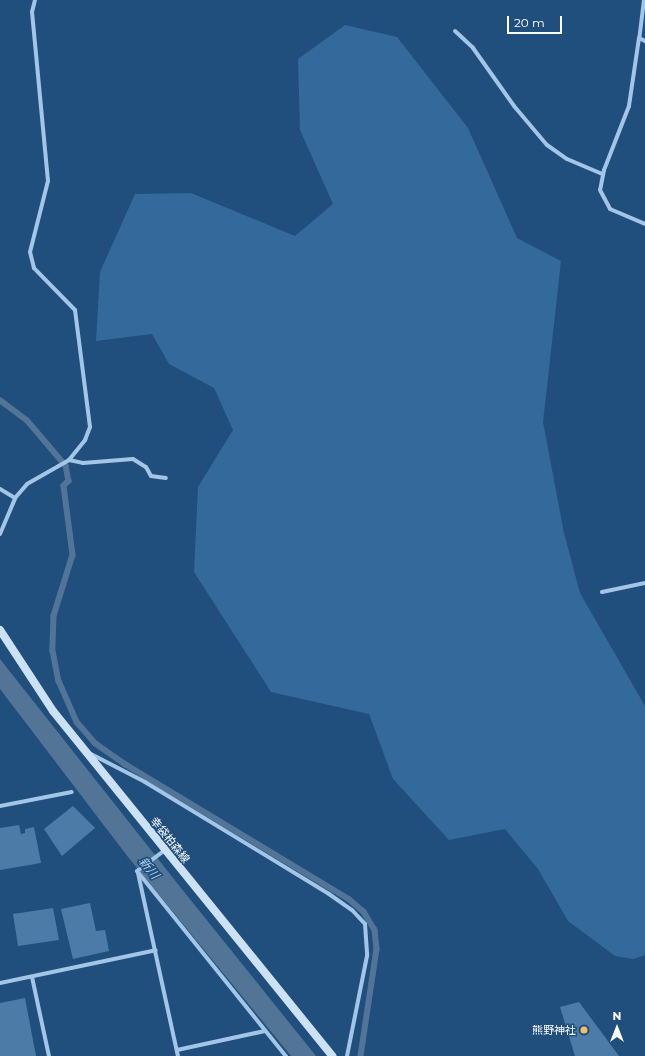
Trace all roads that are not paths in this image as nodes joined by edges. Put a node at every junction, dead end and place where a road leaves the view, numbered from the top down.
1 (35, 0) edge
2 (644, 0) edge
3 (455, 31) dead end
4 (639, 38) junction
5 (645, 41) edge
6 (603, 174) junction
7 (645, 224) edge
8 (69, 460) junction
9 (166, 478) dead end
10 (0, 489) edge
11 (15, 498) junction
12 (0, 534) edge
13 (645, 583) edge
14 (602, 592) dead end
15 (0, 630) edge
16 (85, 751) junction
17 (72, 792) dead end
18 (0, 806) edge
19 (161, 853) junction
20 (137, 871) junction
21 (156, 950) junction
22 (32, 977) junction
23 (0, 983) edge
24 (265, 1031) junction
25 (177, 1050) junction
26 (49, 1056) edge
27 (178, 1056) edge
28 (286, 1056) edge
29 (332, 1056) edge
30 (347, 1056) edge

1 - 8 street
2 - 4 street
3 - 6 street
4 - 5 street
4 - 6 street
6 - 7 street
8 - 9 street
8 - 11 street
10 - 11 street
11 - 12 street
13 - 14 street
15 - 16 main road, 幸袋柏森線
16 - 19 main road, 幸袋柏森線
16 - 30 street
17 - 18 street
19 - 20 street
19 - 29 main road, 幸袋柏森線
20 - 21 street
20 - 24 street
21 - 22 street
21 - 25 street
22 - 23 street
22 - 26 street
24 - 25 street
24 - 28 street
25 - 27 street

